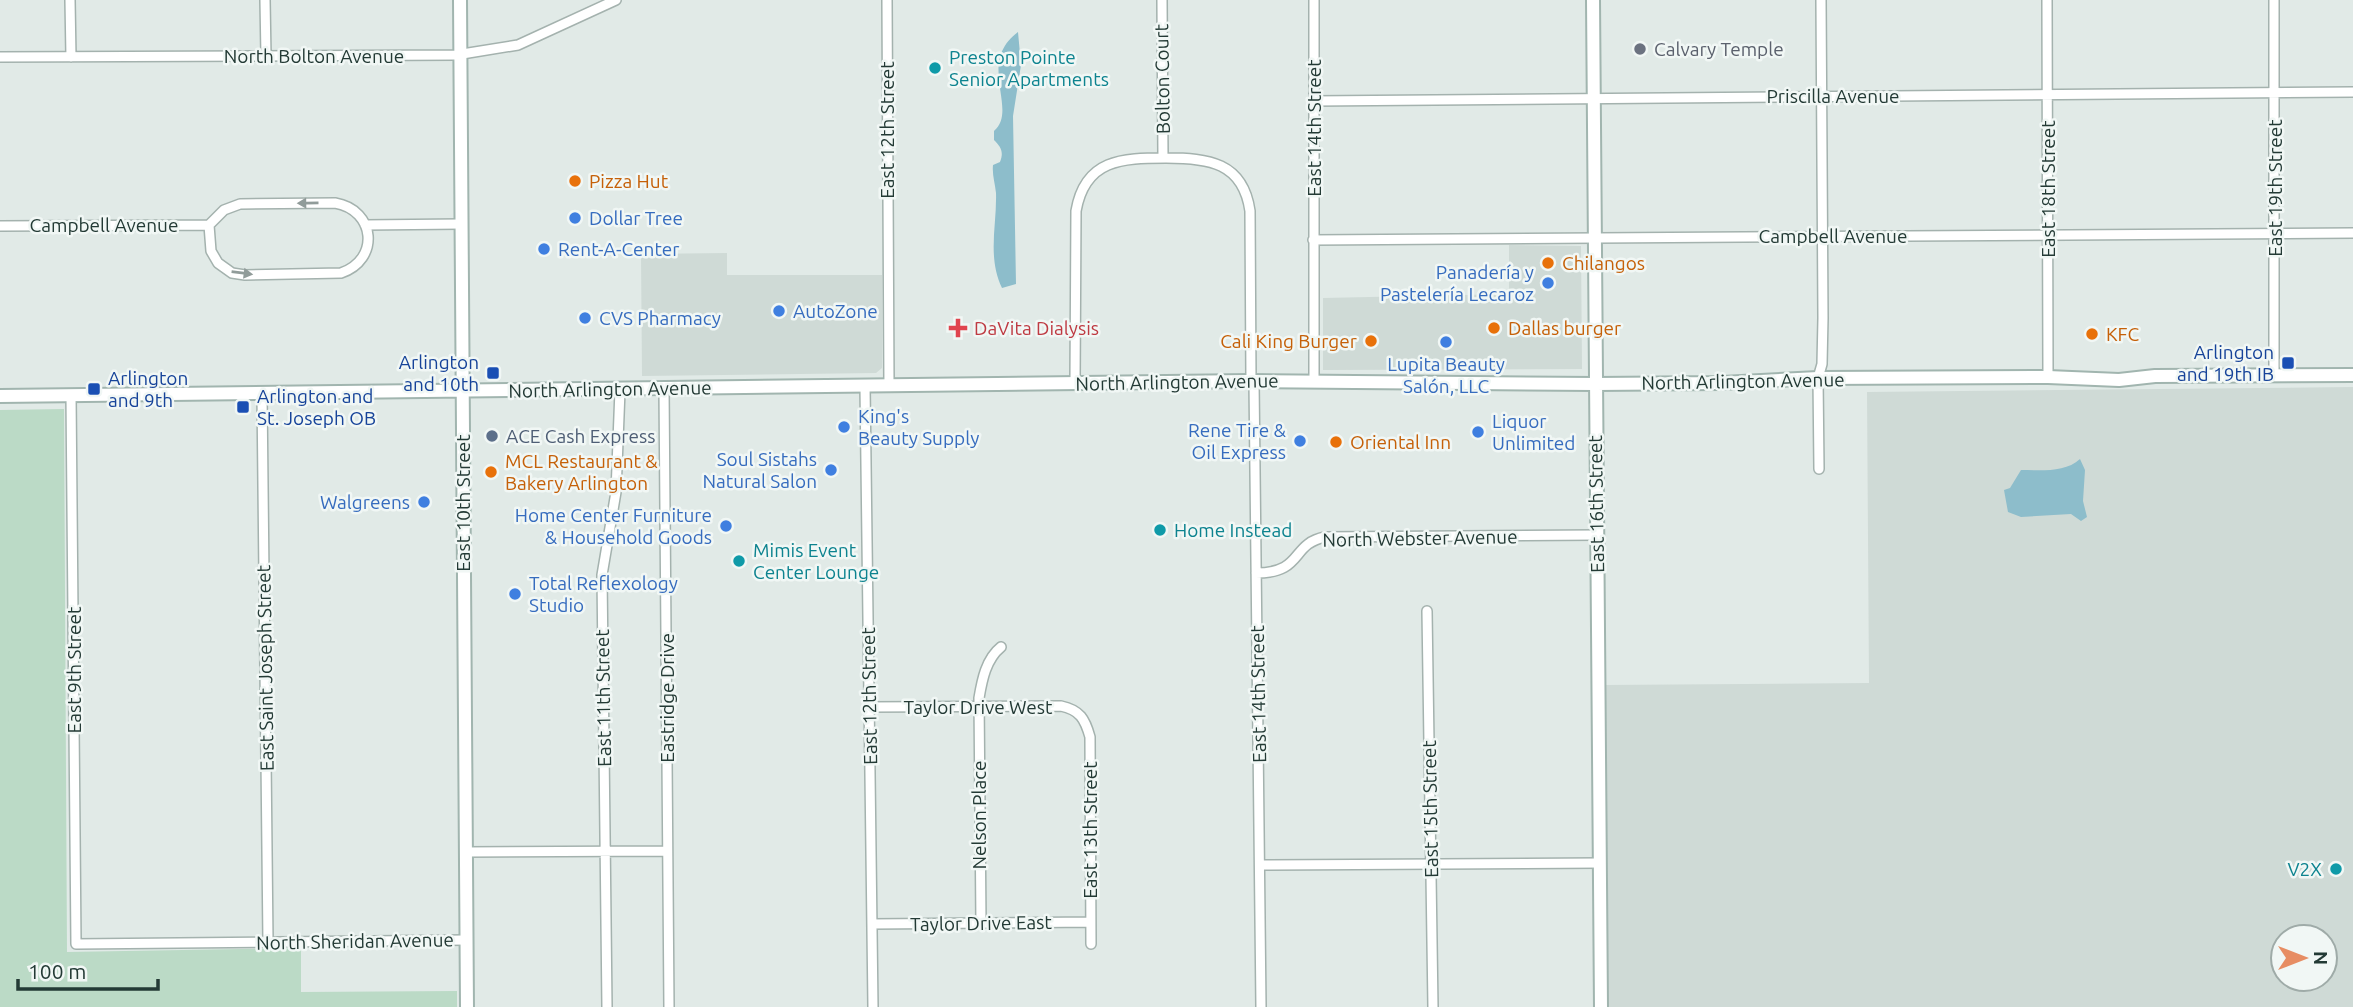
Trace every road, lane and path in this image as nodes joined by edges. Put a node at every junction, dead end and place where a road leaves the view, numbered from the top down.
1 (71, 0) edge
2 (265, 0) edge
3 (460, 0) edge
4 (616, 0) edge
5 (887, 0) edge
6 (1162, 0) edge
7 (1314, 0) edge
8 (1593, 0) edge
9 (1821, 0) edge
10 (2047, 0) edge
11 (2274, 0) edge
12 (460, 54) junction
13 (266, 56) junction
14 (0, 57) edge
15 (71, 57) junction
16 (2353, 92) edge
17 (2274, 93) junction
18 (2048, 94) junction
19 (1821, 96) junction
20 (1594, 98) junction
21 (1314, 101) junction
22 (1163, 158) junction
23 (461, 224) junction
24 (209, 225) junction
25 (365, 225) junction
26 (0, 226) edge
27 (2275, 233) junction
28 (2353, 233) edge
29 (2049, 235) junction
30 (1822, 237) junction
31 (1594, 238) junction
32 (1314, 240) junction
33 (2274, 375) junction
34 (2353, 375) edge
35 (2048, 377) junction
36 (1818, 378) junction
37 (1253, 381) junction
38 (1314, 381) junction
39 (1075, 383) junction
40 (1595, 384) junction
41 (889, 385) junction
42 (865, 386) junction
43 (664, 388) junction
44 (620, 390) junction
45 (462, 392) junction
46 (262, 394) junction
47 (71, 395) junction
48 (0, 396) edge
49 (1819, 470) dead end
50 (1597, 535) junction
51 (1256, 573) junction
52 (1427, 611) dead end
53 (1001, 647) dead end
54 (869, 707) junction
55 (979, 707) junction
56 (1084, 718) joint
57 (606, 851) junction
58 (667, 851) junction
59 (466, 852) junction
60 (1600, 863) junction
61 (1259, 864) junction
62 (1431, 864) junction
63 (1090, 922) junction
64 (981, 923) junction
65 (872, 924) junction
66 (466, 940) junction
67 (268, 942) junction
68 (76, 944) joint
69 (1091, 944) dead end
70 (467, 1007) edge
71 (607, 1007) edge
72 (669, 1007) edge
73 (873, 1007) edge
74 (1261, 1007) edge
75 (1433, 1007) edge
76 (1601, 1007) edge

1 - 15 street
2 - 13 street
3 - 12 main road, East 10th Street
4 - 12 street, North Bolton Avenue
5 - 41 street, East 12th Street
6 - 22 street, Bolton Court
7 - 21 street, East 14th Street
8 - 20 main road, East 16th Street
9 - 19 street
10 - 18 street, East 18th Street
11 - 17 street, East 19th Street
12 - 13 street, North Bolton Avenue
12 - 23 main road, East 10th Street
13 - 15 street, North Bolton Avenue
14 - 15 street, North Bolton Avenue
16 - 17 street, Priscilla Avenue
17 - 18 street, Priscilla Avenue
17 - 27 street, East 19th Street
18 - 19 street, Priscilla Avenue
18 - 29 street, East 18th Street
19 - 20 street, Priscilla Avenue
19 - 30 street
20 - 21 street, Priscilla Avenue
20 - 31 main road, East 16th Street
21 - 32 street, East 14th Street
22 - 37 street, East 14th Street
22 - 39 street, East 14th Street
23 - 25 street
23 - 45 main road, East 10th Street
25 -> 24 street
24 -> 25 street
24 - 26 street, Campbell Avenue
27 - 28 street, Campbell Avenue
27 - 29 street, Campbell Avenue
27 - 33 street, East 19th Street
29 - 30 street, Campbell Avenue
29 - 35 street, East 18th Street
30 - 31 street, Campbell Avenue
30 - 36 street
31 - 32 street, Campbell Avenue
31 - 40 main road, East 16th Street
32 - 38 street, East 14th Street
33 - 34 main road, North Arlington Avenue
33 - 35 main road, North Arlington Avenue
35 - 36 main road, North Arlington Avenue
36 - 40 main road, North Arlington Avenue
36 - 49 street
37 - 38 main road, North Arlington Avenue
37 - 39 main road, North Arlington Avenue
37 - 51 street, East 14th Street
38 - 40 main road, North Arlington Avenue
39 - 41 main road, North Arlington Avenue
40 - 50 main road, East 16th Street
41 - 42 main road, North Arlington Avenue
42 - 43 main road, North Arlington Avenue
42 - 54 street, East 12th Street
43 - 44 main road, North Arlington Avenue
43 - 58 street, Eastridge Drive
44 - 45 main road, North Arlington Avenue
44 - 57 street, East 11th Street
45 - 46 main road, North Arlington Avenue
45 - 59 main road, East 10th Street
46 - 47 main road, North Arlington Avenue
46 - 67 street, East Saint Joseph Street
47 - 48 main road, North Arlington Avenue
47 - 68 street, East 9th Street
50 - 51 street, North Webster Avenue
50 - 60 main road, East 16th Street
51 - 61 street, East 14th Street
52 - 62 street, East 15th Street
53 - 55 street, Nelson Place
54 - 55 street, Taylor Drive West
54 - 65 street, East 12th Street
55 - 56 street, Taylor Drive West
55 - 64 street, Nelson Place
56 - 63 street, East 13th Street
57 - 58 street
57 - 59 street
57 - 71 street, East 11th Street
58 - 72 street, Eastridge Drive
59 - 66 main road, East 10th Street
60 - 62 street
60 - 76 main road, East 16th Street
61 - 62 street
61 - 74 street, East 14th Street
62 - 75 street, East 15th Street
63 - 64 street, Taylor Drive East
63 - 69 street, East 13th Street
64 - 65 street, Taylor Drive East
65 - 73 street, East 12th Street
66 - 67 street, North Sheridan Avenue
66 - 70 main road, East 10th Street
67 - 68 street, North Sheridan Avenue

